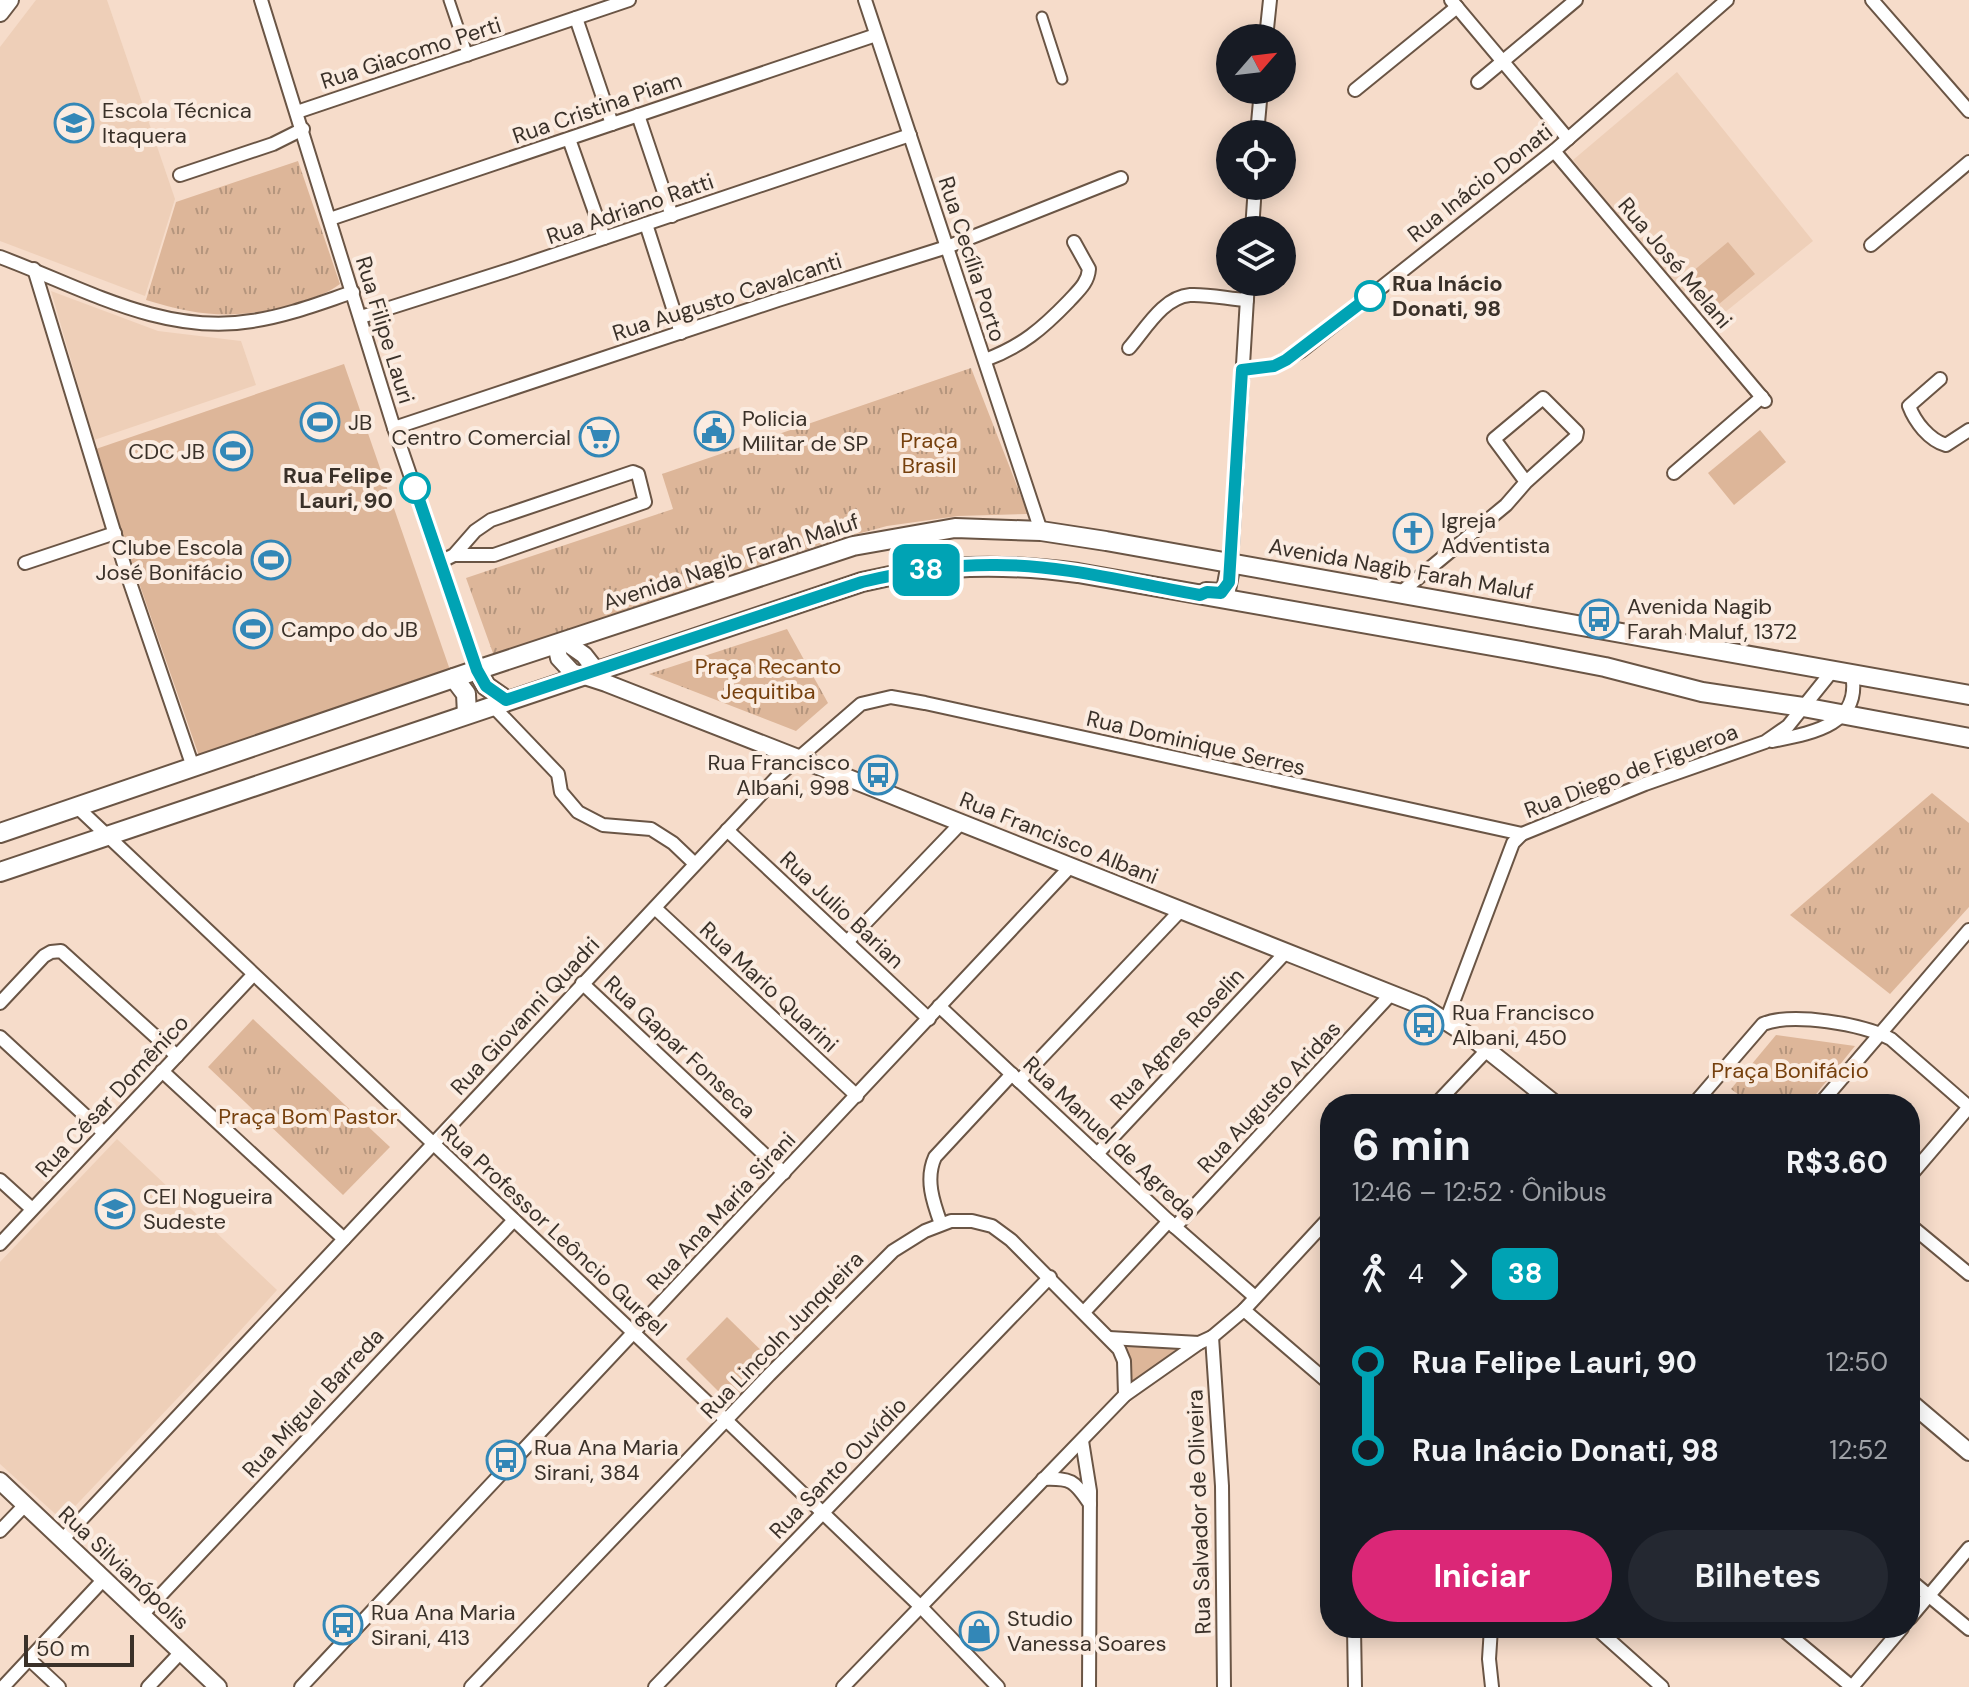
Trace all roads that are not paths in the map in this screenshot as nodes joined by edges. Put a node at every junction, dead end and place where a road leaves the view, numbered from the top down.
1 (10, 0) edge
2 (261, 0) edge
3 (449, 0) edge
4 (629, 0) edge
5 (865, 0) edge
6 (1270, 0) edge
7 (1576, 0) edge
8 (1727, 0) edge
9 (1879, 2) edge
10 (1454, 3) edge
11 (0, 13) edge
12 (1042, 17) dead end
13 (576, 18) junction
14 (1267, 24) edge
15 (876, 35) junction
16 (468, 56) junction
17 (1504, 62) junction
18 (1062, 79) dead end
19 (1478, 82) dead end
20 (1355, 90) dead end
21 (1969, 111) edge
22 (297, 112) junction
23 (638, 115) junction
24 (612, 124) junction
25 (303, 129) junction
26 (910, 135) junction
27 (569, 139) junction
28 (1568, 139) junction
29 (1554, 151) junction
30 (1969, 162) edge
31 (180, 175) dead end
32 (1121, 178) dead end
33 (672, 216) junction
34 (330, 219) junction
35 (646, 224) junction
36 (604, 238) junction
37 (1074, 242) dead end
38 (1871, 245) dead end
39 (947, 247) junction
40 (0, 257) edge
41 (34, 269) junction
42 (353, 292) junction
43 (1247, 296) edge
44 (1247, 300) junction
45 (361, 317) junction
46 (681, 333) junction
47 (1129, 348) dead end
48 (985, 360) junction
49 (1242, 370) junction
50 (1940, 379) dead end
51 (394, 428) junction
52 (1969, 430) edge
53 (1674, 473) dead end
54 (1526, 482) junction
55 (1041, 531) junction
56 (115, 533) junction
57 (454, 555) junction
58 (440, 562) junction
59 (25, 563) dead end
60 (1231, 563) junction
61 (1400, 593) junction
62 (1200, 595) junction
63 (560, 642) junction
64 (477, 670) junction
65 (1833, 670) junction
66 (1852, 674) junction
67 (594, 676) junction
68 (454, 678) junction
69 (1969, 695) edge
70 (499, 703) junction
71 (861, 704) joint
72 (1803, 707) junction
73 (467, 714) junction
74 (1843, 715) junction
75 (1969, 738) edge
76 (1765, 742) junction
77 (798, 758) junction
78 (193, 767) junction
79 (77, 807) junction
80 (961, 823) junction
81 (727, 830) junction
82 (0, 833) edge
83 (1522, 834) junction
84 (107, 836) junction
85 (695, 864) junction
86 (1070, 867) junction
87 (0, 872) edge
88 (655, 908) junction
89 (1181, 910) junction
90 (1969, 930) edge
91 (847, 942) junction
92 (1287, 951) junction
93 (253, 975) junction
94 (582, 983) junction
95 (1392, 993) junction
96 (0, 1003) edge
97 (939, 1006) junction
98 (929, 1019) junction
99 (1446, 1021) junction
100 (1881, 1034) junction
101 (0, 1037) edge
102 (1487, 1050) junction
103 (177, 1056) junction
104 (162, 1071) junction
105 (1015, 1078) junction
106 (1445, 1094) edge
107 (1542, 1094) edge
108 (1703, 1094) edge
109 (1829, 1094) edge
110 (857, 1096) junction
111 (1969, 1107) edge
112 (104, 1133) junction
113 (433, 1143) junction
114 (1097, 1154) junction
115 (1920, 1164) edge
116 (784, 1173) junction
117 (0, 1180) edge
118 (32, 1209) junction
119 (514, 1220) junction
120 (941, 1224) junction
121 (1172, 1224) junction
122 (1320, 1228) edge
123 (1920, 1233) edge
124 (344, 1239) junction
125 (0, 1244) edge
126 (1969, 1274) edge
127 (1050, 1277) junction
128 (1255, 1297) junction
129 (1244, 1310) junction
130 (1084, 1312) junction
131 (633, 1332) junction
132 (1212, 1337) junction
133 (1109, 1338) junction
134 (1199, 1343) junction
135 (1320, 1375) edge
136 (1130, 1392) junction
137 (1920, 1410) edge
138 (727, 1421) junction
139 (1082, 1441) junction
140 (1969, 1452) edge
141 (1043, 1479) junction
142 (0, 1481) edge
143 (1090, 1504) junction
144 (25, 1505) junction
145 (823, 1513) junction
146 (0, 1531) edge
147 (62, 1540) junction
148 (1969, 1548) edge
149 (104, 1579) junction
150 (1920, 1588) edge
151 (1929, 1596) junction
152 (1920, 1606) edge
153 (921, 1607) junction
154 (142, 1615) junction
155 (1969, 1629) edge
156 (1354, 1638) edge
157 (1490, 1638) edge
158 (1607, 1638) edge
159 (1793, 1638) edge
160 (1894, 1638) edge
161 (181, 1652) junction
162 (29, 1659) junction
163 (3, 1687) edge
164 (59, 1687) edge
165 (148, 1687) edge
166 (218, 1687) edge
167 (301, 1687) edge
168 (471, 1687) edge
169 (655, 1687) edge
170 (843, 1687) edge
171 (998, 1687) edge
172 (1089, 1687) edge
173 (1224, 1687) edge
174 (1355, 1687) edge
175 (1492, 1687) edge
176 (1662, 1687) edge
177 (1852, 1687) edge

1 - 11 street
2 - 22 street, Rua Filipe Lauri
3 - 16 street
4 - 13 street, Rua Giacomo Perti
5 - 15 street, Rua Cecília Porto
6 - 14 street
7 - 17 street
8 - 28 street, Rua Inácio Donati
9 - 21 street
10 - 17 street
10 - 20 street
12 - 18 street
13 - 16 street, Rua Giacomo Perti
13 - 24 street
15 - 23 street, Rua Cristina Piam
15 - 26 street, Rua Cecília Porto
16 - 22 street, Rua Giacomo Perti
17 - 19 street
17 - 28 street
22 - 25 street, Rua Filipe Lauri
23 - 24 street, Rua Cristina Piam
23 - 33 street
24 - 27 street, Rua Cristina Piam
25 - 31 street
25 - 34 street, Rua Filipe Lauri
26 - 33 street, Rua Adriano Ratti
26 - 39 street, Rua Cecília Porto
27 - 34 street, Rua Cristina Piam
27 - 36 street
28 - 29 street, Rua Inácio Donati
29 - 49 street, Rua Inácio Donati
29 - 53 street, Rua José Melani
30 - 38 street
32 - 39 street, Rua Augusto Cavalcanti
33 - 35 street, Rua Adriano Ratti
34 - 42 street, Rua Filipe Lauri
35 - 36 street, Rua Adriano Ratti
35 - 46 street
36 - 45 street, Rua Adriano Ratti
37 - 48 street
39 - 46 street, Rua Augusto Cavalcanti
39 - 48 street, Rua Cecília Porto
40 - 41 street
41 - 42 street
41 - 56 street
42 - 45 street, Rua Filipe Lauri
43 - 44 street
44 - 47 street
44 - 49 street
45 - 51 street, Rua Filipe Lauri
46 - 51 street, Rua Augusto Cavalcanti
48 - 55 street, Rua Cecília Porto
49 - 60 street
50 - 52 street
51 - 58 street, Rua Filipe Lauri
54 - 54 street
54 - 61 street
55 - 60 main road, Avenida Nagib Farah Maluf
55 - 63 main road, Avenida Nagib Farah Maluf
56 - 59 street
56 - 78 street
57 - 57 street
57 - 58 street
58 - 64 street, Rua Filipe Lauri
60 - 61 main road, Avenida Nagib Farah Maluf
60 - 62 main road
61 - 65 main road, Avenida Nagib Farah Maluf
62 - 67 main road
62 - 72 main road
63 - 64 main road, Avenida Nagib Farah Maluf
63 - 67 street, Rua Francisco Albani
64 - 68 main road, Avenida Nagib Farah Maluf
64 - 70 main road
65 - 66 main road, Avenida Nagib Farah Maluf
65 - 72 street
66 - 69 main road, Avenida Nagib Farah Maluf
66 - 74 street
67 - 70 main road
67 - 77 street, Rua Francisco Albani
68 - 73 main road
68 - 78 main road, Avenida Nagib Farah Maluf
70 - 73 main road
70 - 85 street
71 - 77 street, Rua Giovanni Quadri
71 - 83 street, Rua Dominique Serres
72 - 74 main road
72 - 76 street, Rua Diego de Figueroa
73 - 84 main road
74 - 75 main road
74 - 76 street, Rua Diego de Figueroa
76 - 83 street, Rua Diego de Figueroa
77 - 80 street, Rua Francisco Albani
77 - 81 street, Rua Giovanni Quadri
78 - 79 main road, Avenida Nagib Farah Maluf
79 - 82 main road, Avenida Nagib Farah Maluf
79 - 84 street, Rua Professor Leôncio Gurgel
80 - 86 street, Rua Francisco Albani
80 - 91 street
81 - 85 street, Rua Giovanni Quadri
81 - 91 street, Rua Julio Barian
83 - 99 street, Rua Diego de Figueroa
84 - 87 main road
84 - 93 street, Rua Professor Leôncio Gurgel
85 - 88 street, Rua Giovanni Quadri
86 - 89 street, Rua Francisco Albani
86 - 97 street, Rua Ana Maria Sirani
88 - 94 street, Rua Giovanni Quadri
88 - 110 street, Rua Mario Quarini
89 - 92 street, Rua Francisco Albani
89 - 105 street
90 - 100 street
91 - 98 street, Rua Julio Barian
92 - 95 street, Rua Francisco Albani
92 - 114 street, Rua Agnes Roselin
93 - 103 street, Rua César Domênico
93 - 113 street, Rua Professor Leôncio Gurgel
94 - 113 street, Rua Giovanni Quadri
94 - 116 street, Rua Gapar Fonseca
95 - 99 street, Rua Francisco Albani
95 - 121 street, Rua Augusto Aridas
96 - 103 street
97 - 98 street, Rua Ana Maria Sirani
97 - 105 street, Rua Manuel de Agreda
98 - 110 street, Rua Ana Maria Sirani
99 - 102 street, Rua Francisco Albani
100 - 108 street
100 - 109 street
100 - 111 street
101 - 112 street
102 - 106 street
102 - 107 street, Rua Francisco Albani
103 - 104 street, Rua César Domênico
104 - 112 street, Rua César Domênico
104 - 124 street
105 - 114 street, Rua Manuel de Agreda
105 - 120 street
110 - 116 street, Rua Ana Maria Sirani
111 - 115 street
112 - 118 street, Rua César Domênico
113 - 119 street, Rua Professor Leôncio Gurgel
113 - 124 street, Rua Giovanni Quadri
114 - 121 street, Rua Manuel de Agreda
116 - 131 street, Rua Ana Maria Sirani
117 - 118 street
118 - 125 street, Rua César Domênico
119 - 131 street, Rua Professor Leôncio Gurgel
119 - 154 street, Rua Miguel Barreda
120 - 127 street, Rua Lincoln Junqueira
120 - 138 street, Rua Lincoln Junqueira
121 - 128 street, Rua Manuel de Agreda
121 - 130 street, Rua Augusto Aridas
122 - 128 street
123 - 126 street
124 - 147 street, Rua Giovanni Quadri
127 - 130 street, Rua Lincoln Junqueira
127 - 145 street, Rua Santo Ouvídio
128 - 129 street
129 - 132 street
129 - 135 street
130 - 133 street, Rua Lincoln Junqueira
131 - 138 street, Rua Professor Leôncio Gurgel
131 - 167 street, Rua Ana Maria Sirani
132 - 134 street
132 - 173 street, Rua Salvador de Oliveira
133 - 134 street
133 - 136 street, Rua Lincoln Junqueira
134 - 136 street
136 - 139 street
137 - 140 street
138 - 145 street, Rua Professor Leôncio Gurgel
138 - 168 street, Rua Lincoln Junqueira
139 - 141 street
139 - 143 street
141 - 143 street
141 - 153 street
142 - 144 street, Rua Silvianópolis
143 - 172 street
144 - 146 street
144 - 147 street, Rua Silvianópolis
145 - 153 street, Rua Professor Leôncio Gurgel
145 - 169 street, Rua Santo Ouvídio
147 - 149 street, Rua Silvianópolis
148 - 151 street
149 - 154 street, Rua Silvianópolis
149 - 162 street
150 - 151 street
151 - 152 street
151 - 155 street
153 - 170 street
153 - 171 street, Rua Professor Leôncio Gurgel
154 - 161 street, Rua Silvianópolis
156 - 174 street
157 - 175 street
158 - 176 street
159 - 177 street
160 - 177 street
161 - 165 street
161 - 166 street, Rua Silvianópolis
162 - 163 street
162 - 164 street

